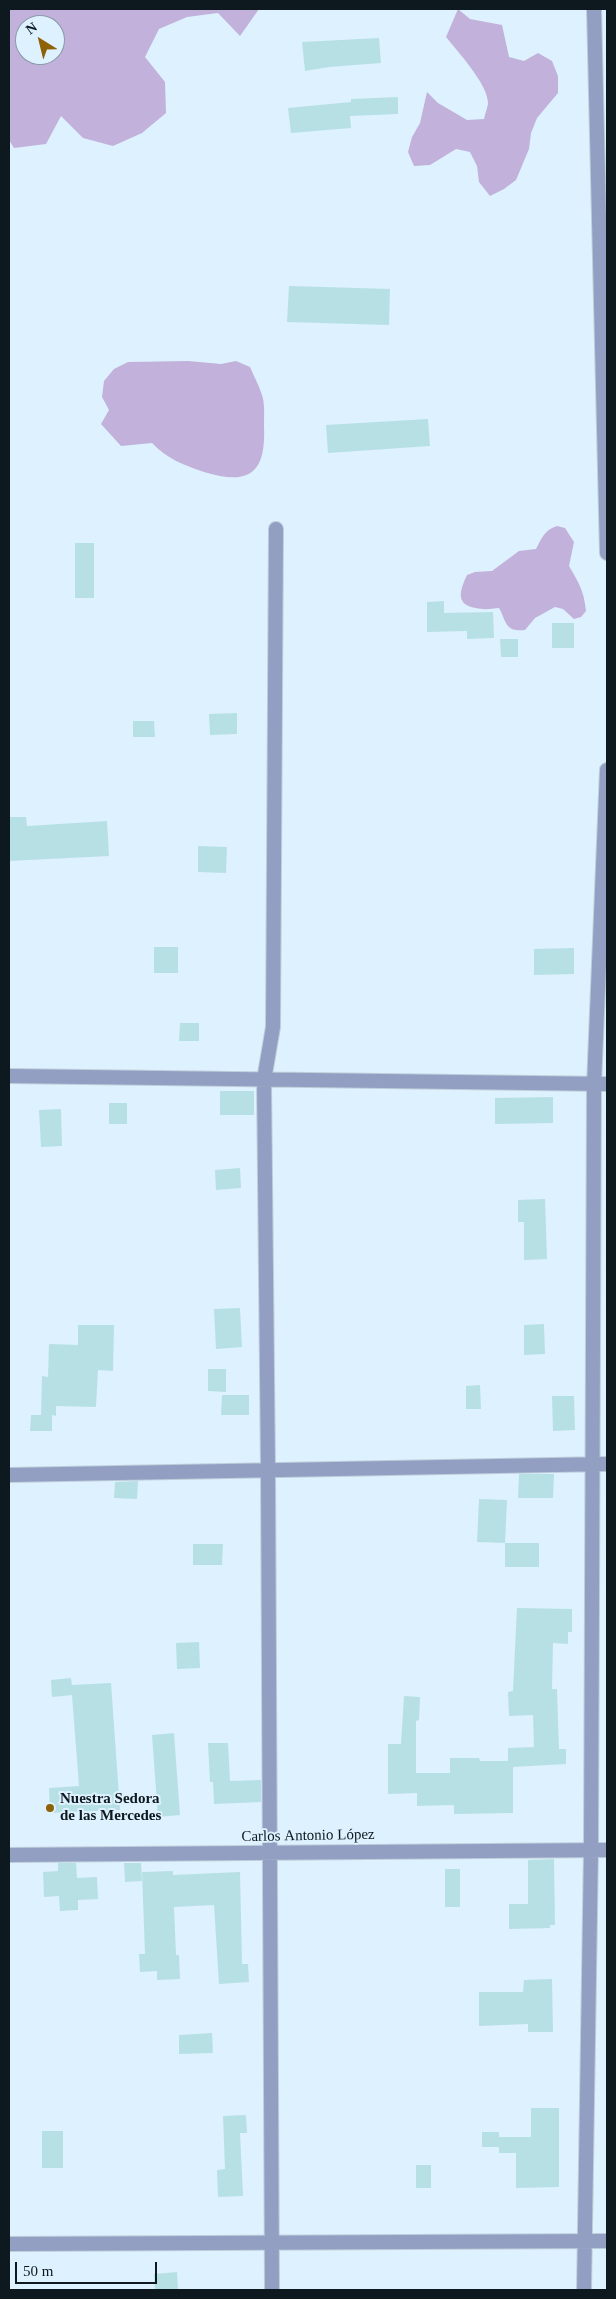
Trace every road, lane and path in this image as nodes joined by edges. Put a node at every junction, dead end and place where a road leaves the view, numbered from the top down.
1 (594, 9) edge
2 (276, 529) dead end
3 (607, 553) edge
4 (607, 770) edge
5 (9, 1076) edge
6 (264, 1080) junction
7 (600, 1084) edge
8 (593, 1464) junction
9 (607, 1464) edge
10 (268, 1470) junction
11 (9, 1475) edge
12 (591, 1849) junction
13 (607, 1850) edge
14 (270, 1853) junction
15 (9, 1855) edge
16 (607, 2240) edge
17 (584, 2241) junction
18 (271, 2243) junction
19 (9, 2244) edge
20 (272, 2290) edge
21 (584, 2290) edge

1 - 3 street
2 - 6 street
4 - 7 street
5 - 6 street
6 - 7 street
6 - 10 street
7 - 8 street
8 - 9 street
8 - 10 street
8 - 12 street
10 - 11 street
10 - 14 street
12 - 13 street, Carlos Antonio López
12 - 14 street, Carlos Antonio López
12 - 17 street
14 - 15 street, Carlos Antonio López
14 - 18 street
16 - 17 street
17 - 18 street
17 - 21 street
18 - 19 street
18 - 20 street

